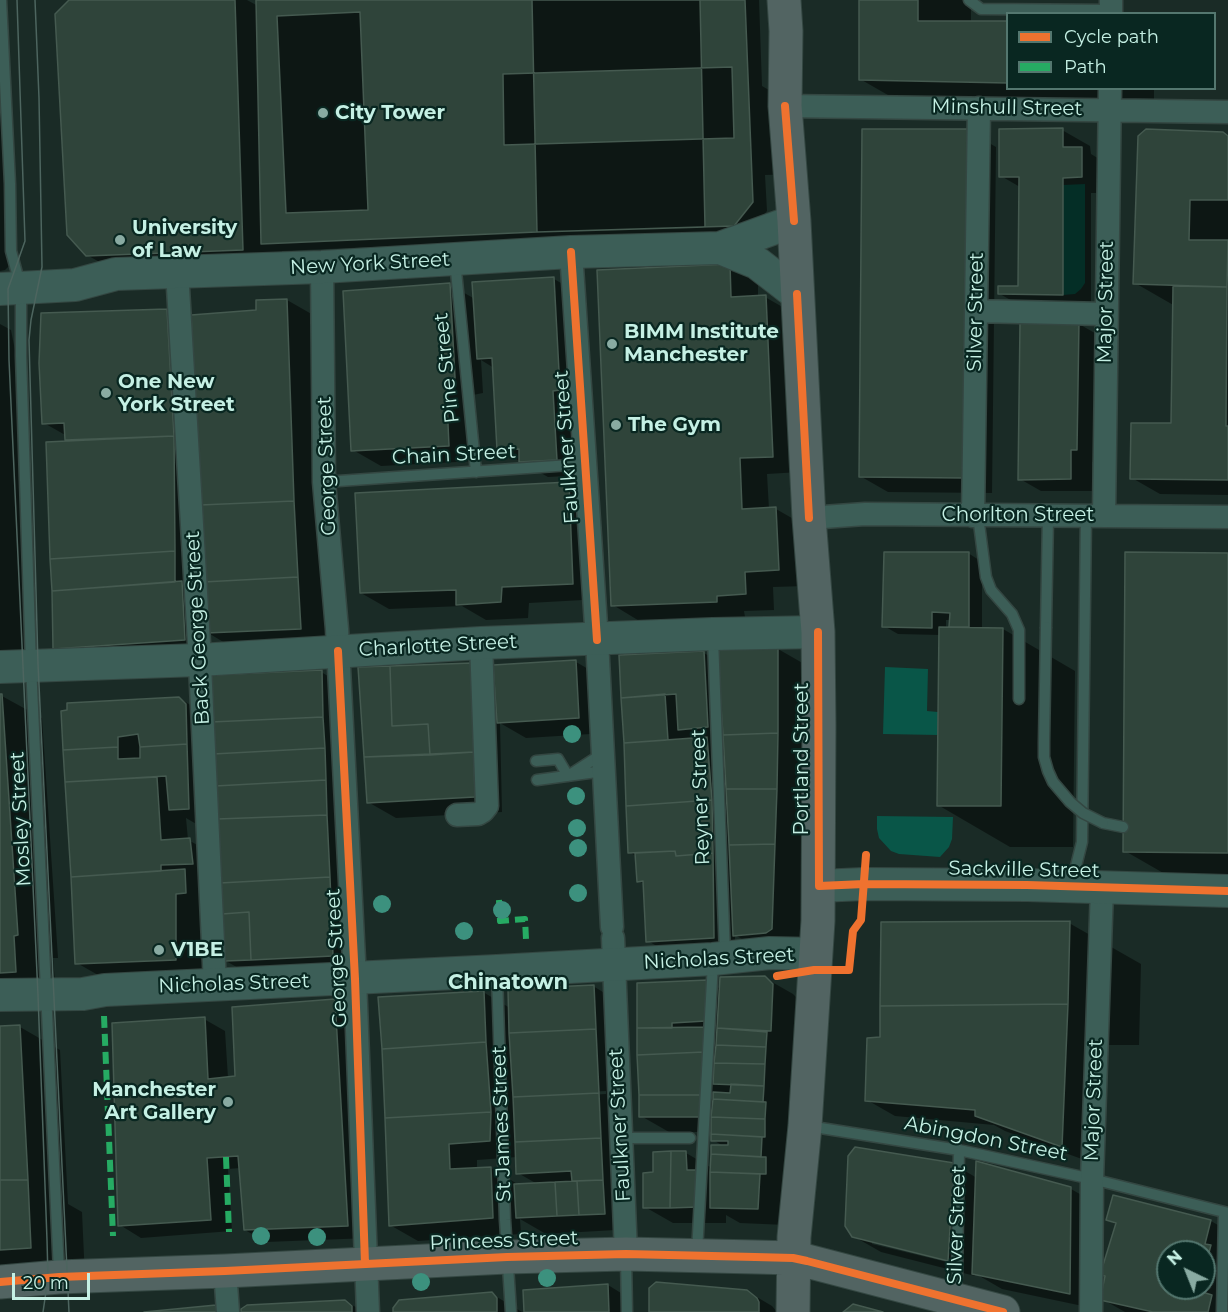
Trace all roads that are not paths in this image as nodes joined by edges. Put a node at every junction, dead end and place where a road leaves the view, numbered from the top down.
1 (1, 0) edge
2 (784, 0) edge
3 (969, 0) edge
4 (1111, 8) edge
5 (1109, 99) edge
6 (785, 106) junction
7 (979, 108) junction
8 (1228, 112) edge
9 (794, 220) junction
10 (720, 248) junction
11 (571, 252) junction
12 (455, 260) junction
13 (322, 267) junction
14 (177, 271) junction
15 (11, 288) edge
16 (797, 294) junction
17 (976, 311) junction
18 (1105, 314) junction
19 (585, 464) junction
20 (476, 472) junction
21 (324, 482) junction
22 (1095, 515) junction
23 (975, 516) junction
24 (1048, 516) junction
25 (1228, 518) edge
26 (809, 519) junction
27 (818, 632) junction
28 (713, 634) junction
29 (597, 640) junction
30 (481, 644) junction
31 (338, 651) junction
32 (199, 660) junction
33 (18, 666) edge
34 (1019, 699) dead end
35 (536, 761) dead end
36 (603, 762) junction
37 (568, 776) junction
38 (537, 780) dead end
39 (457, 815) dead end
40 (1124, 827) dead end
41 (819, 886) junction
42 (1087, 887) junction
43 (1228, 891) edge
44 (613, 943) junction
45 (816, 954) junction
46 (719, 959) junction
47 (497, 971) junction
48 (355, 979) junction
49 (215, 985) junction
50 (0, 995) edge
51 (47, 995) junction
52 (805, 1126) junction
53 (621, 1138) junction
54 (690, 1138) dead end
55 (959, 1150) junction
56 (1092, 1179) junction
57 (1226, 1213) edge
58 (626, 1254) junction
59 (697, 1255) junction
60 (507, 1257) junction
61 (793, 1258) junction
62 (365, 1263) junction
63 (225, 1271) junction
64 (59, 1277) junction
65 (0, 1282) edge
66 (954, 1300) junction
67 (228, 1312) edge
68 (368, 1312) edge
69 (511, 1312) edge
70 (627, 1312) edge
71 (793, 1312) edge
72 (1003, 1312) edge
73 (1091, 1312) edge
74 (1222, 1312) edge

1 - 15 lane, Mosley Street
2 - 6 main road, Portland Street
3 - 4 lane
5 - 7 street, Minshull Street
5 - 8 street, Minshull Street
5 - 18 street, Major Street
6 - 7 street, Minshull Street
6 - 9 main road, Portland Street
7 - 17 street, Silver Street
9 - 10 street, New York Street
9 - 16 main road, Portland Street
10 - 11 street, New York Street
10 - 16 street, New York Street
11 - 12 street, New York Street
11 - 19 street, Faulkner Street
12 - 13 street, New York Street
12 - 20 lane, Pine Street
13 - 14 street, New York Street
13 - 21 street, George Street
14 - 15 street, New York Street
14 - 32 street, Back George Street
15 - 33 lane, Mosley Street
16 - 26 main road, Portland Street
17 - 18 street
17 - 23 street, Silver Street
18 - 22 street, Major Street
19 - 20 lane, Chain Street
19 - 29 street, Faulkner Street
20 - 21 lane, Chain Street
21 - 31 street, George Street
22 - 24 street, Chorlton Street
22 - 25 street, Chorlton Street
22 - 42 lane, Major Street
23 - 24 street, Chorlton Street
23 - 26 street, Chorlton Street
23 - 34 lane
24 - 40 lane, bridge
26 - 27 main road, Portland Street
27 - 28 street, Charlotte Street
27 - 41 main road, Portland Street
28 - 29 street, Charlotte Street
28 - 46 lane, Reyner Street
29 - 30 street, Charlotte Street
29 - 36 street, Faulkner Street
30 - 31 street, Charlotte Street
30 - 39 street
31 - 32 street, Charlotte Street
31 - 48 street, George Street
32 - 33 street, Charlotte Street
32 - 49 street, Back George Street
33 - 51 lane, Mosley Street
35 - 37 lane
36 - 37 lane
36 - 37 lane
36 - 44 street, Faulkner Street
37 - 38 lane
41 - 42 street, Sackville Street
41 - 45 main road, Portland Street
42 - 43 street, Sackville Street
42 - 56 street, Major Street
44 - 46 street, Nicholas Street
44 - 47 street, Nicholas Street
44 - 53 street, Faulkner Street
45 - 46 street, Nicholas Street
45 - 52 main road, Portland Street
46 - 59 lane, Reyner Street
47 - 48 street, Nicholas Street
47 - 60 lane, St James Street
48 - 49 street, Nicholas Street
48 - 62 street, George Street
49 - 51 street, Nicholas Street
50 - 51 street, Nicholas Street
51 - 64 lane, Mosley Street
52 - 55 lane, Abingdon Street
52 - 61 main road, Portland Street
53 - 54 lane
53 - 58 street, Faulkner Street
55 - 56 lane, Abingdon Street
55 - 66 lane, Silver Street
56 - 57 lane, Abingdon Street
56 - 73 street, Major Street
57 - 74 lane
58 - 59 main road, Princess Street
58 - 60 main road, Princess Street
58 - 70 lane, Faulkner Street
59 - 61 main road, Princess Street
60 - 62 main road, Princess Street
60 - 69 lane, St James Street
61 - 66 main road, Princess Street
61 - 71 main road, Portland Street
62 - 63 main road, Princess Street
62 - 68 street, George Street
63 - 64 main road, Princess Street
63 - 67 street
64 - 65 main road, Princess Street
66 - 72 main road, Princess Street

